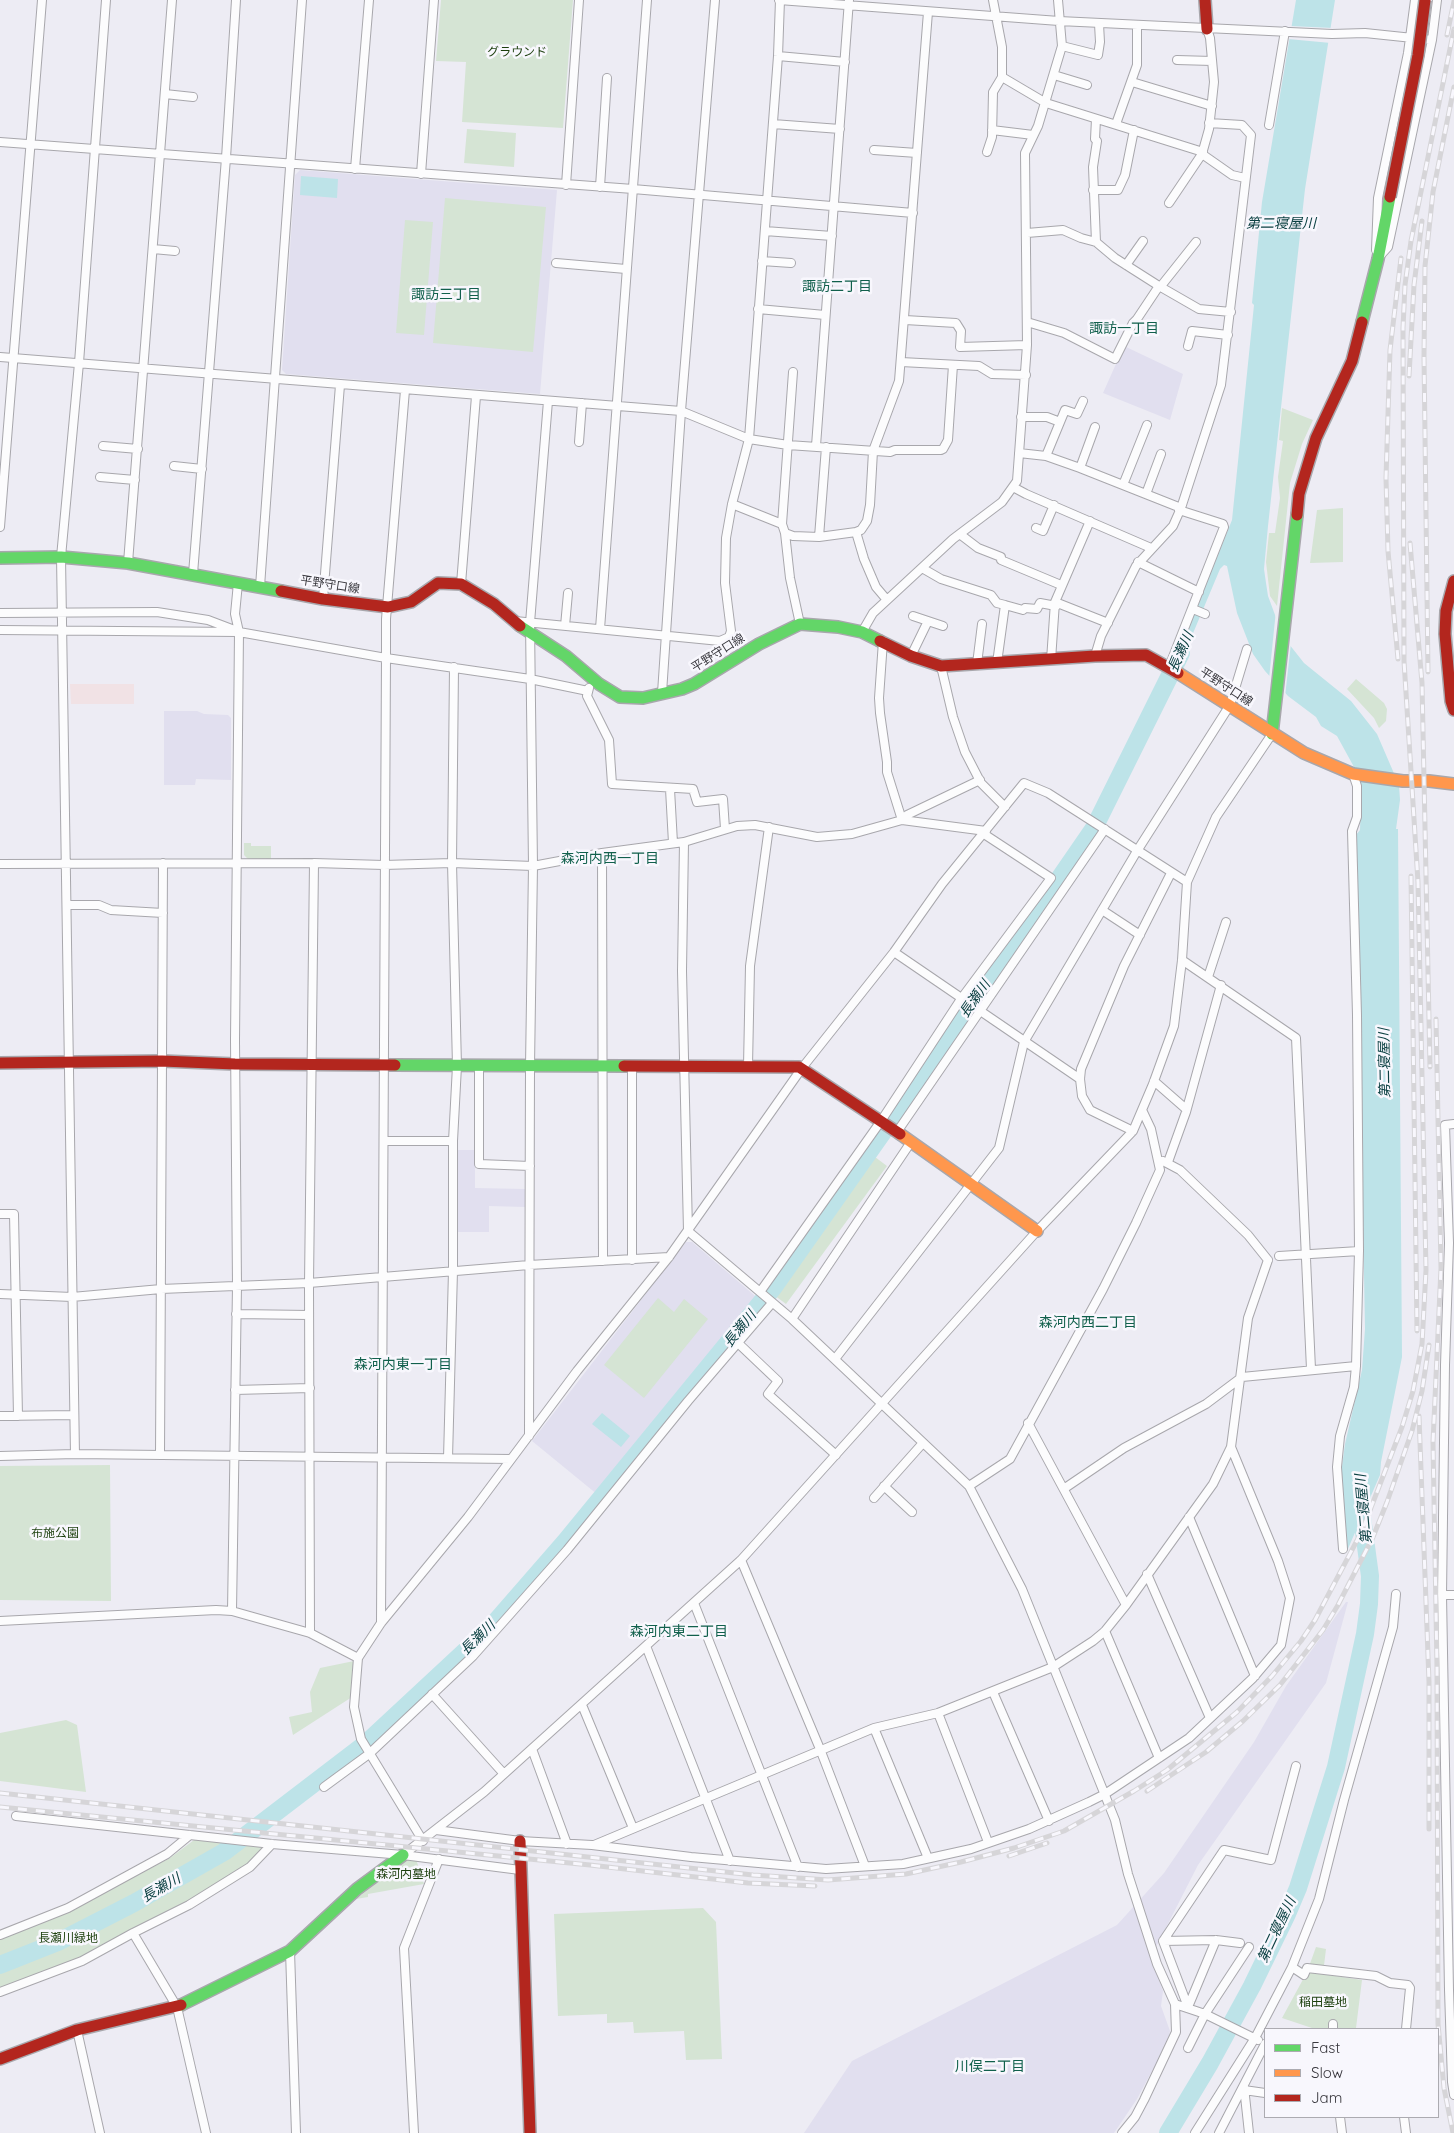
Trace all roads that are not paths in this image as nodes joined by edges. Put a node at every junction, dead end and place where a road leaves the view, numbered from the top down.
1 (42, 0) edge
2 (106, 0) edge
3 (172, 0) edge
4 (236, 0) edge
5 (302, 0) edge
6 (369, 0) edge
7 (434, 0) edge
8 (579, 0) edge
9 (647, 0) edge
10 (715, 0) edge
11 (780, 0) edge
12 (993, 0) edge
13 (1058, 0) edge
14 (1204, 0) edge
15 (1415, 0) edge
16 (1425, 0) edge
17 (1437, 0) edge
18 (803, 1) edge
19 (849, 3) edge
20 (928, 12) junction
21 (998, 17) junction
22 (1058, 21) junction
23 (1099, 24) junction
24 (1137, 25) junction
25 (1207, 29) junction
26 (1287, 31) junction
27 (1410, 36) junction
28 (1432, 40) junction
29 (1062, 46) junction
30 (778, 56) junction
31 (1177, 60) dead end
32 (1212, 61) junction
33 (845, 62) junction
34 (1054, 75) junction
35 (1002, 77) junction
36 (607, 78) dead end
37 (1132, 82) junction
38 (1086, 85) dead end
39 (165, 94) junction
40 (193, 97) dead end
41 (1046, 103) junction
42 (1212, 106) junction
43 (1096, 119) junction
44 (1209, 123) junction
45 (773, 124) junction
46 (1116, 124) junction
47 (1269, 125) dead end
48 (840, 129) junction
49 (992, 130) junction
50 (1134, 130) junction
51 (1033, 134) junction
52 (0, 142) edge
53 (32, 145) junction
54 (95, 149) junction
55 (874, 150) dead end
56 (987, 152) dead end
57 (917, 153) junction
58 (1203, 153) junction
59 (160, 154) junction
60 (226, 158) junction
61 (292, 164) junction
62 (355, 169) junction
63 (421, 174) junction
64 (1245, 178) junction
65 (566, 184) junction
66 (600, 187) junction
67 (633, 189) junction
68 (1093, 190) junction
69 (699, 196) junction
70 (768, 201) junction
71 (1169, 203) dead end
72 (834, 205) junction
73 (912, 213) junction
74 (765, 231) junction
75 (1027, 233) junction
76 (832, 236) junction
77 (1143, 241) dead end
78 (1096, 242) junction
79 (1196, 242) dead end
80 (153, 249) junction
81 (175, 251) dead end
82 (1378, 259) junction
83 (762, 261) junction
84 (556, 263) dead end
85 (791, 263) dead end
86 (1126, 265) junction
87 (626, 269) junction
88 (1160, 286) junction
89 (758, 309) junction
90 (1231, 312) junction
91 (826, 315) junction
92 (905, 320) junction
93 (1027, 322) junction
94 (1228, 335) junction
95 (1027, 344) junction
96 (1188, 346) dead end
97 (960, 347) junction
98 (0, 357) edge
99 (13, 359) junction
100 (901, 362) junction
101 (79, 364) junction
102 (955, 365) junction
103 (143, 369) junction
104 (793, 372) dead end
105 (209, 375) junction
106 (1026, 375) junction
107 (274, 379) junction
108 (340, 385) junction
109 (405, 390) junction
110 (476, 396) junction
111 (548, 400) junction
112 (1083, 401) dead end
113 (582, 404) junction
114 (616, 406) junction
115 (681, 411) junction
116 (1021, 417) junction
117 (1060, 422) junction
118 (1147, 425) dead end
119 (1095, 427) dead end
120 (749, 438) junction
121 (580, 442) dead end
122 (788, 445) junction
123 (103, 446) dead end
124 (816, 446) junction
125 (826, 447) junction
126 (138, 449) junction
127 (874, 451) junction
128 (1019, 452) junction
129 (1161, 454) dead end
130 (1046, 456) junction
131 (174, 466) dead end
132 (1080, 468) junction
133 (202, 469) junction
134 (100, 477) dead end
135 (135, 480) junction
136 (1123, 485) junction
137 (1012, 487) junction
138 (1146, 494) junction
139 (732, 504) junction
140 (1054, 505) junction
141 (1180, 509) junction
142 (1090, 521) junction
143 (782, 524) junction
144 (0, 527) edge
145 (1042, 531) dead end
146 (856, 532) junction
147 (785, 533) junction
148 (961, 535) junction
149 (819, 537) junction
150 (1151, 548) junction
151 (61, 557) junction
152 (0, 558) edge
153 (1138, 562) junction
154 (128, 563) junction
155 (922, 568) junction
156 (193, 574) junction
157 (1454, 581) edge
158 (238, 583) junction
159 (461, 584) junction
160 (1061, 585) junction
161 (260, 587) junction
162 (1199, 592) junction
163 (568, 593) dead end
164 (323, 598) junction
165 (887, 600) junction
166 (1055, 604) junction
167 (1005, 605) junction
168 (388, 607) junction
169 (1194, 609) junction
170 (0, 613) edge
171 (62, 613) junction
172 (1204, 613) dead end
173 (913, 616) dead end
174 (928, 621) junction
175 (1108, 623) junction
176 (800, 624) junction
177 (982, 624) dead end
178 (565, 626) junction
179 (943, 626) dead end
180 (530, 629) junction
181 (600, 629) junction
182 (0, 630) edge
183 (62, 631) junction
184 (239, 632) junction
185 (862, 632) junction
186 (665, 635) junction
187 (883, 641) junction
188 (1246, 649) dead end
189 (911, 656) junction
190 (1095, 656) junction
191 (386, 658) junction
192 (1052, 660) junction
193 (997, 662) junction
194 (977, 664) junction
195 (941, 666) junction
196 (454, 667) junction
197 (1173, 669) junction
198 (530, 679) junction
199 (594, 679) junction
200 (588, 691) junction
201 (662, 693) junction
202 (1230, 705) junction
203 (1454, 710) edge
204 (1272, 734) junction
205 (1354, 774) junction
206 (980, 780) junction
207 (1454, 784) edge
208 (670, 789) junction
209 (1005, 807) junction
210 (902, 820) junction
211 (1099, 826) junction
212 (769, 827) junction
213 (725, 829) junction
214 (985, 833) junction
215 (684, 842) junction
216 (673, 843) junction
217 (1137, 851) junction
218 (602, 853) junction
219 (163, 863) junction
220 (314, 863) junction
221 (0, 864) edge
222 (66, 864) junction
223 (452, 864) junction
224 (236, 865) junction
225 (384, 865) junction
226 (533, 866) junction
227 (1171, 873) junction
228 (1188, 882) junction
229 (67, 905) junction
230 (1102, 910) junction
231 (163, 914) junction
232 (1226, 922) dead end
233 (1140, 935) junction
234 (894, 952) junction
235 (1182, 960) junction
236 (1208, 977) junction
237 (1221, 986) junction
238 (961, 998) junction
239 (980, 1012) junction
240 (1024, 1042) junction
241 (162, 1061) junction
242 (0, 1063) edge
243 (69, 1063) junction
244 (311, 1063) junction
245 (235, 1064) junction
246 (384, 1064) junction
247 (457, 1066) junction
248 (479, 1066) junction
249 (530, 1066) junction
250 (632, 1066) junction
251 (683, 1066) junction
252 (748, 1066) junction
253 (602, 1067) junction
254 (802, 1068) junction
255 (1080, 1079) junction
256 (1154, 1081) junction
257 (1186, 1109) junction
258 (1142, 1110) junction
259 (881, 1121) junction
260 (1454, 1124) edge
261 (896, 1131) junction
262 (1133, 1131) junction
263 (384, 1141) junction
264 (453, 1141) junction
265 (911, 1142) junction
266 (1158, 1160) junction
267 (1168, 1162) junction
268 (530, 1166) junction
269 (971, 1184) junction
270 (0, 1214) edge
271 (688, 1231) junction
272 (1037, 1231) junction
273 (1359, 1250) junction
274 (1306, 1255) junction
275 (669, 1258) junction
276 (632, 1260) junction
277 (1268, 1260) junction
278 (603, 1261) junction
279 (529, 1264) junction
280 (453, 1271) junction
281 (384, 1276) junction
282 (309, 1283) junction
283 (237, 1286) junction
284 (161, 1289) junction
285 (760, 1293) junction
286 (0, 1294) edge
287 (15, 1294) junction
288 (72, 1297) junction
289 (772, 1303) junction
290 (236, 1314) junction
291 (309, 1315) junction
292 (792, 1319) junction
293 (738, 1343) junction
294 (834, 1359) junction
295 (1454, 1364) edge
296 (1445, 1365) junction
297 (1356, 1366) junction
298 (1312, 1369) junction
299 (1242, 1377) junction
300 (310, 1388) junction
301 (235, 1390) junction
302 (882, 1405) junction
303 (74, 1415) junction
304 (0, 1416) edge
305 (18, 1416) junction
306 (1028, 1422) junction
307 (528, 1436) junction
308 (922, 1444) junction
309 (1231, 1447) junction
310 (75, 1454) junction
311 (160, 1455) junction
312 (0, 1456) edge
313 (234, 1456) junction
314 (836, 1456) junction
315 (310, 1457) junction
316 (382, 1457) junction
317 (448, 1458) junction
318 (511, 1459) junction
319 (884, 1486) junction
320 (969, 1486) junction
321 (1065, 1488) junction
322 (874, 1498) dead end
323 (912, 1512) dead end
324 (1189, 1517) junction
325 (1344, 1549) dead end
326 (741, 1560) junction
327 (1147, 1574) junction
328 (1396, 1594) dead end
329 (1442, 1595) junction
330 (1454, 1595) edge
331 (694, 1603) junction
332 (1126, 1605) junction
333 (232, 1611) junction
334 (0, 1621) edge
335 (381, 1623) junction
336 (1104, 1631) junction
337 (310, 1633) junction
338 (646, 1646) junction
339 (358, 1658) junction
340 (1053, 1667) junction
341 (1255, 1676) junction
342 (993, 1692) junction
343 (432, 1694) junction
344 (582, 1705) junction
345 (938, 1713) junction
346 (1210, 1718) junction
347 (874, 1728) junction
348 (532, 1749) junction
349 (820, 1749) junction
350 (368, 1754) junction
351 (1159, 1758) junction
352 (1296, 1766) dead end
353 (504, 1774) junction
354 (761, 1774) junction
355 (324, 1787) dead end
356 (1105, 1794) junction
357 (707, 1797) junction
358 (16, 1816) dead end
359 (1049, 1821) junction
360 (633, 1828) junction
361 (436, 1830) junction
362 (190, 1835) junction
363 (423, 1841) junction
364 (520, 1841) junction
365 (988, 1842) junction
366 (272, 1844) junction
367 (567, 1844) junction
368 (592, 1845) junction
369 (1450, 1847) edge
370 (403, 1855) junction
371 (928, 1858) junction
372 (438, 1860) junction
373 (730, 1861) junction
374 (865, 1866) junction
375 (798, 1867) junction
376 (520, 1870) junction
377 (133, 1933) junction
378 (0, 1935) edge
379 (1216, 1940) junction
380 (1162, 1941) junction
381 (1240, 1943) dead end
382 (1249, 1947) dead end
383 (290, 1951) junction
384 (1292, 1967) junction
385 (1452, 1990) edge
386 (0, 1992) edge
387 (1175, 2004) junction
388 (177, 2007) junction
389 (1188, 2007) junction
390 (1205, 2014) junction
391 (1406, 2028) edge
392 (77, 2030) junction
393 (1255, 2038) junction
394 (1264, 2043) edge
395 (1264, 2046) edge
396 (1188, 2048) dead end
397 (0, 2058) edge
398 (1453, 2082) edge
399 (1244, 2088) junction
400 (1264, 2093) edge
401 (1454, 2095) edge
402 (1340, 2118) edge
403 (1404, 2118) edge
404 (100, 2133) edge
405 (206, 2133) edge
406 (296, 2133) edge
407 (414, 2133) edge
408 (530, 2133) edge
409 (1122, 2133) edge
410 (1194, 2133) edge
411 (1219, 2133) edge
412 (1249, 2133) edge
413 (1342, 2133) edge
414 (1406, 2133) edge

1 - 53 street
2 - 54 street
3 - 39 street
4 - 60 street
5 - 61 street
6 - 62 street
7 - 63 street
8 - 65 street
9 - 67 street
10 - 69 street
11 - 18 street
11 - 30 street
12 - 21 street
13 - 22 street
14 - 25 street
15 - 27 street
16 - 82 street, bridge
17 - 28 street
18 - 19 street
19 - 20 street
19 - 33 street
20 - 21 street
20 - 57 street
21 - 22 street
21 - 35 street
22 - 23 street
22 - 29 street
23 - 24 street
23 - 29 street
24 - 25 street
24 - 37 street
25 - 26 street
25 - 32 street
26 - 27 street
26 - 47 street
27 - 28 street
27 - 82 street
28 - 82 street
29 - 34 street
30 - 33 street
30 - 45 street
31 - 32 street
32 - 42 street
33 - 48 street
34 - 38 street
34 - 41 street
35 - 41 street
35 - 49 street
36 - 66 street
37 - 42 street
37 - 46 street
39 - 40 street
39 - 59 street
41 - 43 street
41 - 51 street
42 - 44 street
43 - 46 street
43 - 68 street
44 - 58 street
44 - 64 street
45 - 48 street
45 - 70 street
46 - 50 street
48 - 72 street
49 - 51 street
49 - 56 street
50 - 58 street
50 - 68 street
51 - 75 street
52 - 53 street
53 - 54 street
53 - 99 street
54 - 59 street
54 - 101 street
55 - 57 street
57 - 73 street
58 - 64 street
58 - 71 street
59 - 60 street
59 - 80 street
60 - 61 street
60 - 105 street
61 - 62 street
61 - 107 street
62 - 63 street
63 - 65 street
64 - 90 street
65 - 66 street
66 - 67 street
67 - 69 street
67 - 87 street
68 - 78 street
69 - 70 street
69 - 115 street
70 - 72 street
70 - 74 street
72 - 73 street
72 - 76 street
73 - 92 street
74 - 76 street
74 - 83 street
75 - 78 street
75 - 93 street
76 - 91 street
77 - 86 street
78 - 86 street
79 - 88 street
80 - 81 street
80 - 103 street
82 - 204 street
83 - 85 street
83 - 89 street
84 - 87 street
86 - 88 street
87 - 114 street
88 - 90 street
88 - 93 street
89 - 91 street
89 - 120 street
90 - 94 street
91 - 124 street
92 - 97 street
92 - 100 street
93 - 95 street
94 - 96 street
94 - 141 street
95 - 97 street
95 - 106 street
97 - 102 street
98 - 99 street
99 - 101 street
99 - 144 street
100 - 102 street
100 - 127 street
101 - 103 street
101 - 151 street
102 - 106 street
102 - 127 street
103 - 105 street
103 - 126 street
104 - 122 street
105 - 107 street
105 - 133 street
106 - 116 street
107 - 108 street
107 - 161 street
108 - 109 street
108 - 164 street
109 - 110 street
109 - 168 street
110 - 111 street
110 - 159 street
111 - 113 street
111 - 180 street
112 - 117 street
113 - 114 street
113 - 121 street
114 - 115 street
114 - 181 street
115 - 120 street
115 - 186 street
116 - 117 street
116 - 128 street
117 - 130 street
118 - 136 street
119 - 132 street
120 - 122 street
120 - 139 street
122 - 124 street
122 - 143 street
123 - 126 street
124 - 125 street
125 - 127 street
125 - 149 street
126 - 135 street
127 - 146 street
128 - 130 street
128 - 137 street
129 - 138 street
130 - 132 street
131 - 133 street
132 - 136 street
133 - 156 street
134 - 135 street
135 - 154 street
136 - 138 street
137 - 140 street
137 - 148 street
138 - 141 street
139 - 143 street
139 - 186 street
140 - 142 street
140 - 145 street
141 - 150 street
141 - 162 street
142 - 150 street
142 - 160 street
143 - 147 street
146 - 149 street
146 - 165 street
147 - 149 street
147 - 176 street
148 - 155 street
148 - 160 street
150 - 153 street
151 - 152 street, 平野守口線
151 - 154 street, 平野守口線
151 - 171 street
153 - 162 street
153 - 175 street
154 - 156 street, 平野守口線
155 - 165 street
155 - 167 street
156 - 158 street, 平野守口線
157 - 203 street
158 - 161 street, 平野守口線
158 - 184 street
159 - 168 street, 平野守口線
159 - 180 street, 平野守口線
160 - 166 street
161 - 164 street, 平野守口線
162 - 169 street
163 - 178 street
164 - 168 street, 平野守口線
165 - 185 street
166 - 167 street
166 - 175 street
166 - 192 street
167 - 193 street
168 - 191 street
169 - 172 street
169 - 197 street
170 - 171 street
171 - 183 street
171 - 184 street
173 - 174 street
174 - 179 street
174 - 189 street
175 - 190 street
176 - 185 street, 平野守口線
176 - 201 street, 平野守口線
177 - 194 street
178 - 180 street
178 - 181 street
180 - 198 street
180 - 199 street, 平野守口線
181 - 186 street
182 - 183 street
183 - 184 street
183 - 222 street
184 - 191 street
184 - 224 street
185 - 187 street, 平野守口線
186 - 201 street
187 - 189 street, 平野守口線
187 - 210 street
188 - 202 street
189 - 195 street, 平野守口線
190 - 192 street, 平野守口線
190 - 197 street, 平野守口線
191 - 196 street
191 - 225 street
192 - 193 street, 平野守口線
193 - 194 street, 平野守口線
194 - 195 street, 平野守口線
195 - 206 street
196 - 198 street
196 - 223 street
197 - 202 street, 平野守口線
198 - 200 street
198 - 226 street
199 - 200 street
199 - 201 street, 平野守口線
200 - 208 street
202 - 204 street, 平野守口線
202 - 217 street
204 - 205 street, 平野守口線
204 - 228 street
205 - 207 street, 平野守口線
205 - 273 street
206 - 209 street
206 - 210 street
208 - 213 street
208 - 216 street
209 - 211 street
209 - 214 street
210 - 212 street
210 - 214 street
211 - 217 street
211 - 239 street
212 - 213 street
212 - 252 street
213 - 215 street
214 - 234 street
214 - 238 street
215 - 216 street
215 - 251 street
216 - 218 street
217 - 227 street
217 - 230 street
218 - 226 street
218 - 253 street
219 - 222 street
219 - 224 street
219 - 231 street
220 - 224 street
220 - 225 street
220 - 244 street
221 - 222 street
222 - 229 street
223 - 225 street
223 - 226 street
223 - 247 street
224 - 245 street
225 - 246 street
226 - 249 street
227 - 228 street
227 - 233 street
228 - 235 street
229 - 231 street
229 - 243 street
230 - 233 street
230 - 240 street
231 - 241 street
232 - 236 street
233 - 255 street
234 - 238 street
234 - 254 street
235 - 236 street
235 - 256 street
236 - 237 street
237 - 257 street
237 - 274 street
238 - 239 street
238 - 259 street
239 - 240 street
239 - 261 street
240 - 255 street
240 - 269 street
241 - 243 street
241 - 245 street
241 - 284 street
242 - 243 street
243 - 288 street
244 - 245 street
244 - 246 street
244 - 282 street
245 - 283 street
246 - 247 street
246 - 263 street
247 - 248 street
247 - 264 street
248 - 249 street
248 - 268 street
249 - 253 street
249 - 268 street
250 - 251 street
250 - 253 street
250 - 276 street
251 - 252 street
251 - 271 street
252 - 254 street
253 - 278 street
254 - 259 street
254 - 271 street
255 - 262 street
256 - 257 street
256 - 258 street
257 - 267 street
258 - 262 street
258 - 266 street
259 - 261 street
259 - 285 street
260 - 296 street
261 - 265 street
262 - 272 street
263 - 264 street
263 - 281 street
264 - 280 street
265 - 269 street
265 - 292 street
266 - 267 street
266 - 306 street
267 - 277 street
268 - 279 street
269 - 272 street
269 - 294 street
270 - 287 street
271 - 275 street
271 - 285 street
272 - 302 street
273 - 274 street
273 - 297 street
274 - 277 street
274 - 298 street
275 - 276 street
275 - 307 street
276 - 278 street
277 - 299 street
278 - 279 street
279 - 280 street
279 - 307 street
280 - 281 street
280 - 317 street
281 - 282 street
281 - 316 street
282 - 283 street
282 - 291 street
283 - 284 street
283 - 290 street
284 - 288 street
284 - 311 street
285 - 289 street
286 - 287 street
287 - 288 street
287 - 305 street
288 - 303 street
289 - 292 street
289 - 293 street
290 - 291 street
290 - 301 street
291 - 300 street
292 - 294 street
293 - 314 street
293 - 343 street
294 - 302 street
295 - 296 street
296 - 329 street
297 - 298 street
297 - 325 street
298 - 299 street
299 - 309 street
299 - 321 street
300 - 301 street
300 - 315 street
301 - 313 street
302 - 308 street
302 - 314 street
303 - 305 street
303 - 310 street
304 - 305 street
306 - 320 street
306 - 321 street
307 - 318 street
308 - 319 street
308 - 320 street
309 - 324 street
309 - 341 street
310 - 311 street
310 - 312 street
311 - 313 street
313 - 315 street
313 - 333 street
314 - 326 street
315 - 316 street
315 - 337 street
316 - 317 street
316 - 335 street
317 - 318 street
318 - 335 street
319 - 322 street
319 - 323 street
320 - 340 street
321 - 332 street
324 - 327 street
324 - 341 street
326 - 331 street
326 - 349 street
327 - 332 street
327 - 346 street
328 - 384 street
329 - 330 street
329 - 369 street
331 - 338 street
331 - 354 street
332 - 336 street
333 - 334 street
333 - 337 street
335 - 339 street
336 - 340 street
336 - 351 street
337 - 339 street
338 - 344 street
338 - 357 street
339 - 350 street
340 - 342 street
340 - 356 street
341 - 346 street
342 - 345 street
342 - 359 street
343 - 350 street
343 - 353 street
344 - 348 street
344 - 360 street
345 - 347 street
345 - 365 street
346 - 351 street
347 - 349 street
347 - 371 street
348 - 353 street
348 - 367 street
349 - 354 street
349 - 374 street
350 - 355 street
350 - 363 street
351 - 356 street
352 - 380 street
353 - 361 street
354 - 357 street
354 - 375 street
356 - 359 street
356 - 387 street
357 - 360 street
357 - 373 street
358 - 362 street
359 - 365 street
360 - 368 street
361 - 363 street
361 - 364 street
362 - 366 street
362 - 378 street
363 - 370 street
364 - 367 street
364 - 376 street
365 - 371 street
366 - 370 street
366 - 377 street
367 - 368 street
368 - 373 street
369 - 385 street
370 - 372 street
370 - 383 street
371 - 374 street
372 - 376 street
372 - 407 street
373 - 375 street
374 - 375 street
376 - 408 street
377 - 386 street
377 - 388 street
379 - 380 street
379 - 381 street
379 - 389 street
380 - 389 street
382 - 390 street
383 - 388 street
383 - 406 street
384 - 391 street
384 - 393 street
385 - 398 street
387 - 389 street
387 - 409 street
388 - 392 street
388 - 405 street
389 - 390 street
390 - 393 street
390 - 396 street
392 - 397 street
392 - 404 street
393 - 394 street
393 - 410 street
395 - 399 street
398 - 401 street
399 - 400 street
399 - 411 street
399 - 412 street
402 - 413 street
403 - 414 street

